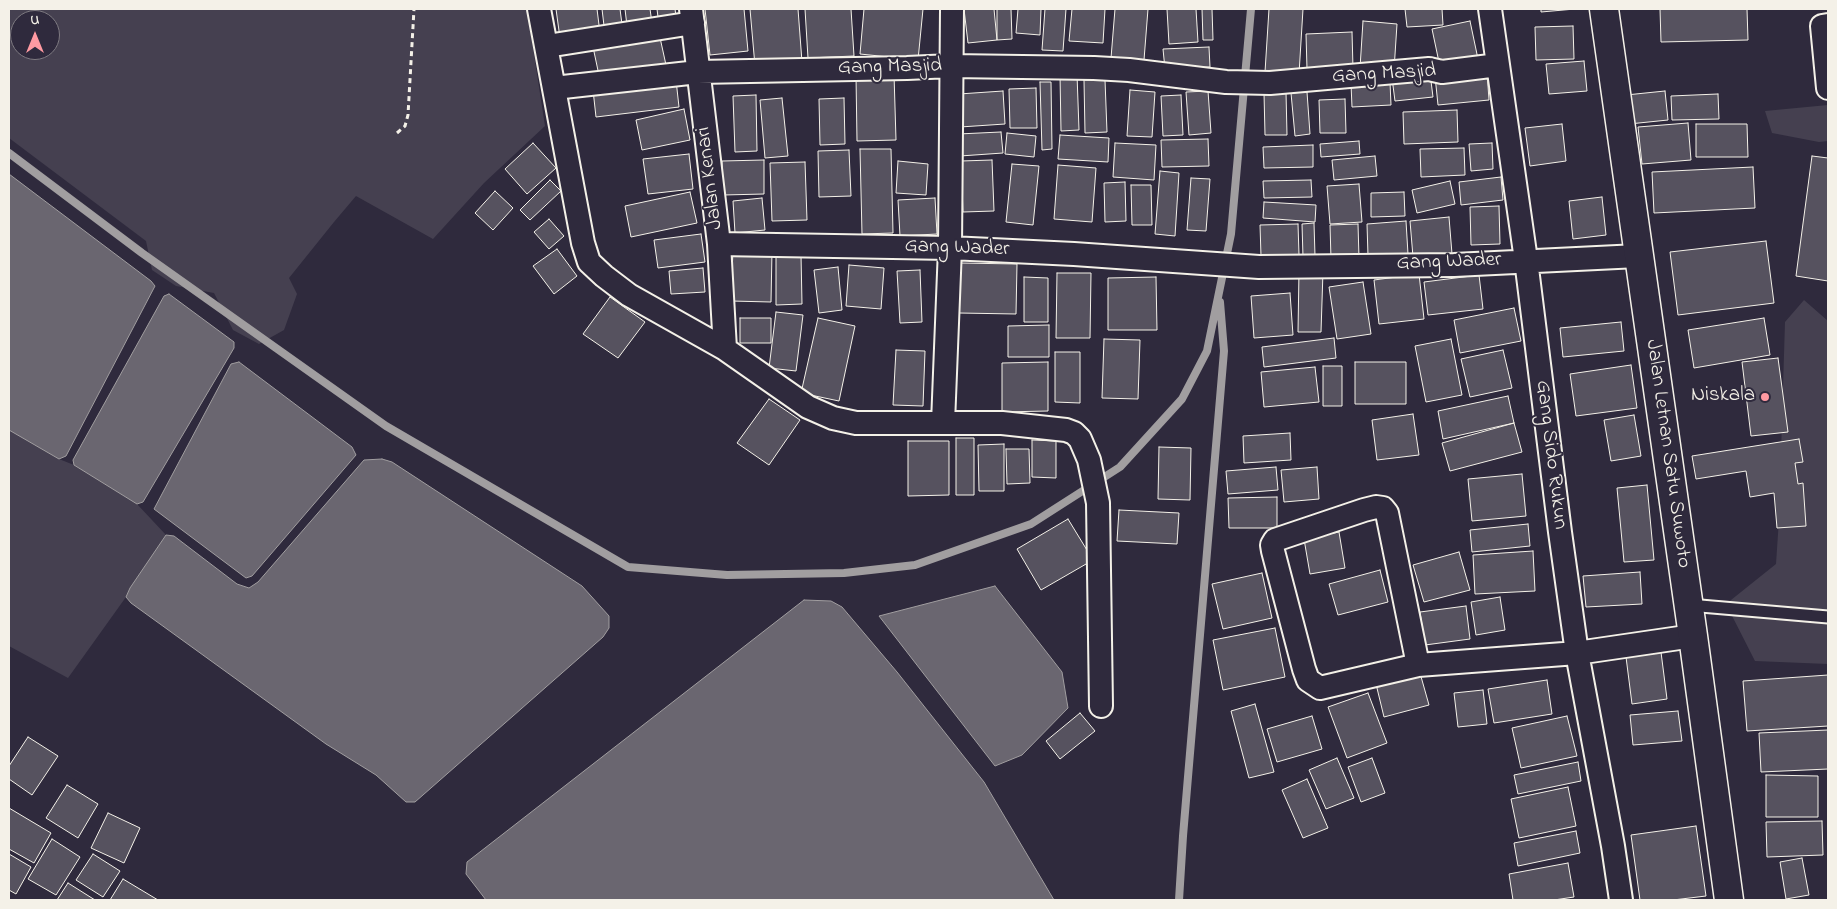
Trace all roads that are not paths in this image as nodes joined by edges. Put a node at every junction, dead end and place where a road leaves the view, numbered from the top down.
1 (539, 9) edge
2 (952, 9) edge
3 (1490, 9) edge
4 (1604, 9) edge
5 (692, 16) edge
6 (1823, 20) edge
7 (547, 46) junction
8 (1498, 65) junction
9 (951, 66) junction
10 (698, 72) junction
11 (554, 88) junction
12 (1828, 88) edge
13 (719, 244) junction
14 (950, 248) junction
15 (1638, 256) junction
16 (1526, 260) junction
17 (725, 349) junction
18 (943, 423) junction
19 (1689, 605) junction
20 (1828, 617) edge
21 (1693, 636) junction
22 (1577, 652) junction
23 (1418, 665) junction
24 (1101, 706) dead end
25 (1621, 900) edge
26 (1729, 900) edge

1 - 7 street
2 - 9 street
3 - 8 street, Gang Sido Rukun
4 - 15 main road, Jalan Letnan Satu Suwoto
5 - 7 street
5 - 10 street, Jalan Kenari
6 - 12 street
7 - 11 street
8 - 9 street, Gang Masjid
8 - 16 street, Gang Sido Rukun
9 - 10 street, Gang Masjid
9 - 14 street
10 - 11 street, Gang Masjid
10 - 13 street, Jalan Kenari
11 - 17 street
13 - 14 street, Gang Wader
13 - 17 street, Jalan Kenari
14 - 16 street, Gang Wader
14 - 18 street
15 - 16 street, Gang Wader
15 - 19 main road, Jalan Letnan Satu Suwoto
16 - 22 street, Gang Sido Rukun
17 - 18 street
18 - 24 street
19 - 20 lane
19 - 21 main road, Jalan Letnan Satu Suwoto
21 - 22 street
21 - 26 main road, Jalan Letnan Satu Suwoto
22 - 23 street
22 - 25 street, Gang Sido Rukun
23 - 23 street

